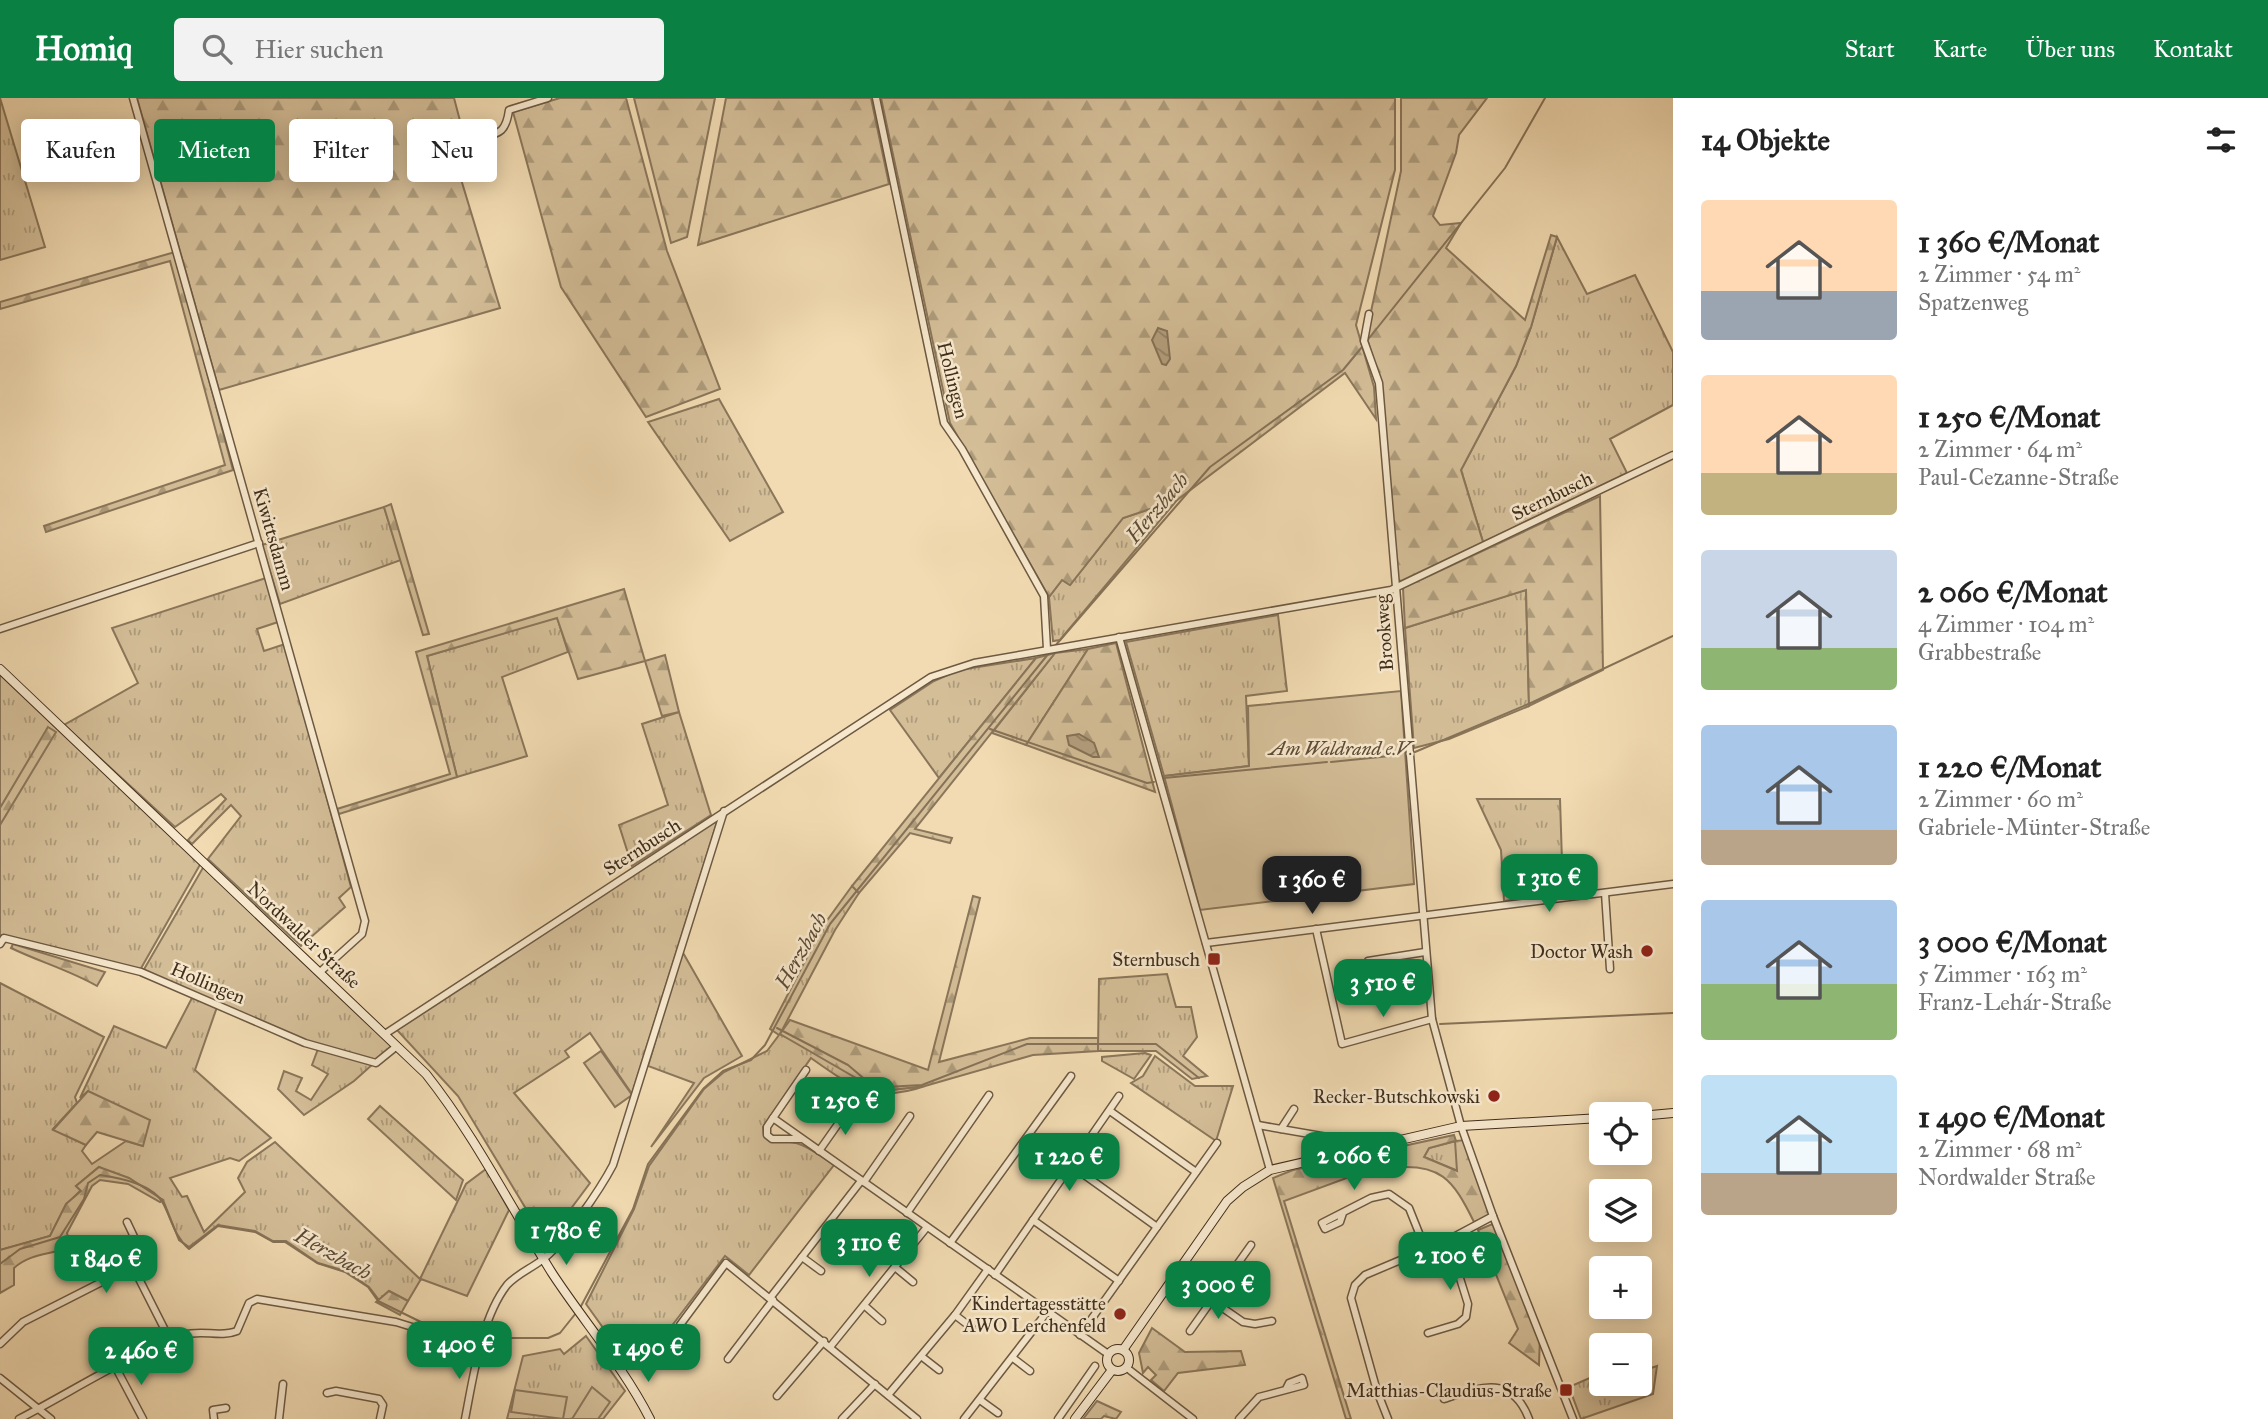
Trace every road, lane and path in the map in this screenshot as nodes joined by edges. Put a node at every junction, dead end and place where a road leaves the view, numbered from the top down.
1 (133, 98) edge
2 (548, 98) edge
3 (876, 98) edge
4 (497, 134) edge
5 (1369, 314) dead end
6 (1673, 455) edge
7 (259, 543) junction
8 (1396, 588) junction
9 (0, 629) edge
10 (1119, 637) junction
11 (1047, 649) junction
12 (0, 669) edge
13 (724, 811) junction
14 (1673, 884) edge
15 (1605, 893) junction
16 (1422, 916) junction
17 (1316, 929) junction
18 (1, 940) edge
19 (1206, 943) junction
20 (1425, 952) junction
21 (1368, 961) dead end
22 (1610, 969) dead end
23 (320, 972) junction
24 (1432, 1019) junction
25 (385, 1034) junction
26 (397, 1046) junction
27 (806, 1070) dead end
28 (1071, 1076) dead end
29 (989, 1095) dead end
30 (1119, 1096) dead end
31 (850, 1107) dead end
32 (1294, 1108) dead end
33 (1110, 1111) junction
34 (1673, 1113) edge
35 (1652, 1115) edge
36 (910, 1116) dead end
37 (773, 1118) junction
38 (1589, 1119) edge
39 (1258, 1125) junction
40 (1461, 1126) junction
41 (1281, 1129) junction
42 (802, 1139) junction
43 (1356, 1142) dead end
44 (1217, 1143) dead end
45 (819, 1151) junction
46 (1072, 1166) junction
47 (1270, 1170) junction
48 (1196, 1172) junction
49 (862, 1182) junction
50 (907, 1213) junction
51 (1343, 1213) dead end
52 (1493, 1216) junction
53 (831, 1220) junction
54 (1033, 1220) junction
55 (127, 1223) dead end
56 (927, 1227) junction
57 (1157, 1227) junction
58 (849, 1233) dead end
59 (1448, 1240) junction
60 (950, 1243) junction
61 (1251, 1245) dead end
62 (1425, 1248) junction
63 (802, 1257) junction
64 (544, 1259) junction
65 (133, 1267) junction
66 (895, 1268) junction
67 (988, 1269) junction
68 (821, 1271) dead end
69 (995, 1275) junction
70 (1175, 1275) junction
71 (1119, 1281) junction
72 (913, 1282) dead end
73 (772, 1299) junction
74 (1212, 1300) junction
75 (865, 1306) junction
76 (1047, 1311) junction
77 (955, 1315) junction
78 (882, 1321) dead end
79 (1272, 1321) dead end
80 (680, 1325) dead end
81 (972, 1328) dead end
82 (1190, 1331) dead end
83 (1428, 1333) dead end
84 (1080, 1335) junction
85 (170, 1340) junction
86 (824, 1341) junction
87 (0, 1344) edge
88 (481, 1344) junction
89 (830, 1347) junction
90 (1123, 1350) junction
91 (1108, 1354) junction
92 (921, 1356) junction
93 (1013, 1358) junction
94 (728, 1359) dead end
95 (1095, 1366) dead end
96 (116, 1368) junction
97 (1127, 1368) junction
98 (939, 1370) dead end
99 (1112, 1370) junction
100 (1030, 1371) dead end
101 (0, 1378) edge
102 (283, 1384) dead end
103 (875, 1384) junction
104 (1100, 1386) junction
105 (1080, 1389) junction
106 (1286, 1389) dead end
107 (327, 1393) dead end
108 (888, 1395) junction
109 (777, 1396) dead end
110 (1444, 1399) dead end
111 (981, 1400) junction
112 (37, 1408) junction
113 (226, 1408) dead end
114 (998, 1413) dead end
115 (19, 1419) edge
116 (51, 1419) edge
117 (142, 1419) edge
118 (214, 1419) edge
119 (279, 1419) edge
120 (380, 1419) edge
121 (465, 1419) edge
122 (650, 1419) edge
123 (842, 1419) edge
124 (916, 1419) edge
125 (964, 1419) edge
126 (1058, 1419) edge
127 (1075, 1419) edge
128 (1193, 1419) edge
129 (1239, 1419) edge
130 (1388, 1419) edge
131 (1529, 1419) edge
132 (1573, 1419) edge

1 - 7 street, Kiwittsdamm
2 - 4 street
3 - 11 street, Hollingen
5 - 8 street, Brookweg
6 - 8 street, Sternbusch
7 - 9 street
7 - 23 street, Kiwittsdamm
8 - 10 street, Sternbusch
8 - 16 street, Brookweg
10 - 11 street, Sternbusch
10 - 19 street
11 - 13 street, Sternbusch
12 - 23 main road, Nordwalder Straße
13 - 25 street, Sternbusch
13 - 64 street
14 - 15 street
15 - 16 street
15 - 22 street
16 - 17 street
16 - 20 street, Brookweg
17 - 19 street
17 - 24 street
18 - 26 street, Hollingen
19 - 39 street
20 - 21 street
20 - 24 street, Brookweg
23 - 25 main road, Nordwalder Straße
24 - 40 street, Brookweg
25 - 26 main road, Nordwalder Straße
26 - 64 main road, Nordwalder Straße
27 - 37 street
28 - 60 street
29 - 50 street
30 - 33 street
31 - 45 street
32 - 41 street
33 - 46 street
33 - 48 street
34 - 35 main road
36 - 49 street
37 - 42 street
37 - 42 street
38 - 40 main road
39 - 41 street
39 - 47 street
40 - 47 main road
40 - 52 street, Brookweg
41 - 43 street
42 - 45 street
44 - 48 street
45 - 49 street
46 - 54 street
46 - 57 street
47 - 70 main road
48 - 57 street
49 - 50 street
49 - 53 street
50 - 56 street
51 - 62 street
52 - 59 street
52 - 132 street, Brookweg
53 - 58 street
53 - 63 street
54 - 69 street
54 - 71 street
55 - 65 street
56 - 60 street
56 - 66 street
57 - 71 street
59 - 62 street
59 - 83 street
60 - 67 street
61 - 74 street
62 - 130 street
63 - 68 street
63 - 73 street
64 - 88 street
64 - 122 main road, Nordwalder Straße
65 - 85 street
65 - 87 street
66 - 72 street
66 - 75 street
67 - 69 street
67 - 77 street
69 - 76 street
70 - 74 street
70 - 90 main road
71 - 84 street
73 - 80 street
73 - 86 street
73 - 94 street
74 - 79 street
74 - 82 street
75 - 78 street
75 - 89 street
76 - 84 street
76 - 93 street
77 - 81 street
77 - 92 street
84 - 91 street
85 - 88 street
85 - 96 street
86 - 89 street
86 - 109 street
88 - 121 street
89 - 103 street
90 - 91 main road
90 - 97 main road
91 - 99 main road
92 - 98 street
92 - 108 street
93 - 100 street
93 - 111 street
95 - 105 street
96 - 112 street
96 - 117 street
97 - 99 main road
97 - 128 street
99 - 104 main road
101 - 112 street
102 - 119 street
103 - 108 street
103 - 123 street
104 - 105 street
104 - 127 main road
105 - 126 street
106 - 129 street
107 - 120 street
108 - 124 street
110 - 131 street
111 - 114 street
111 - 125 street
112 - 115 street
112 - 116 street
113 - 118 street

